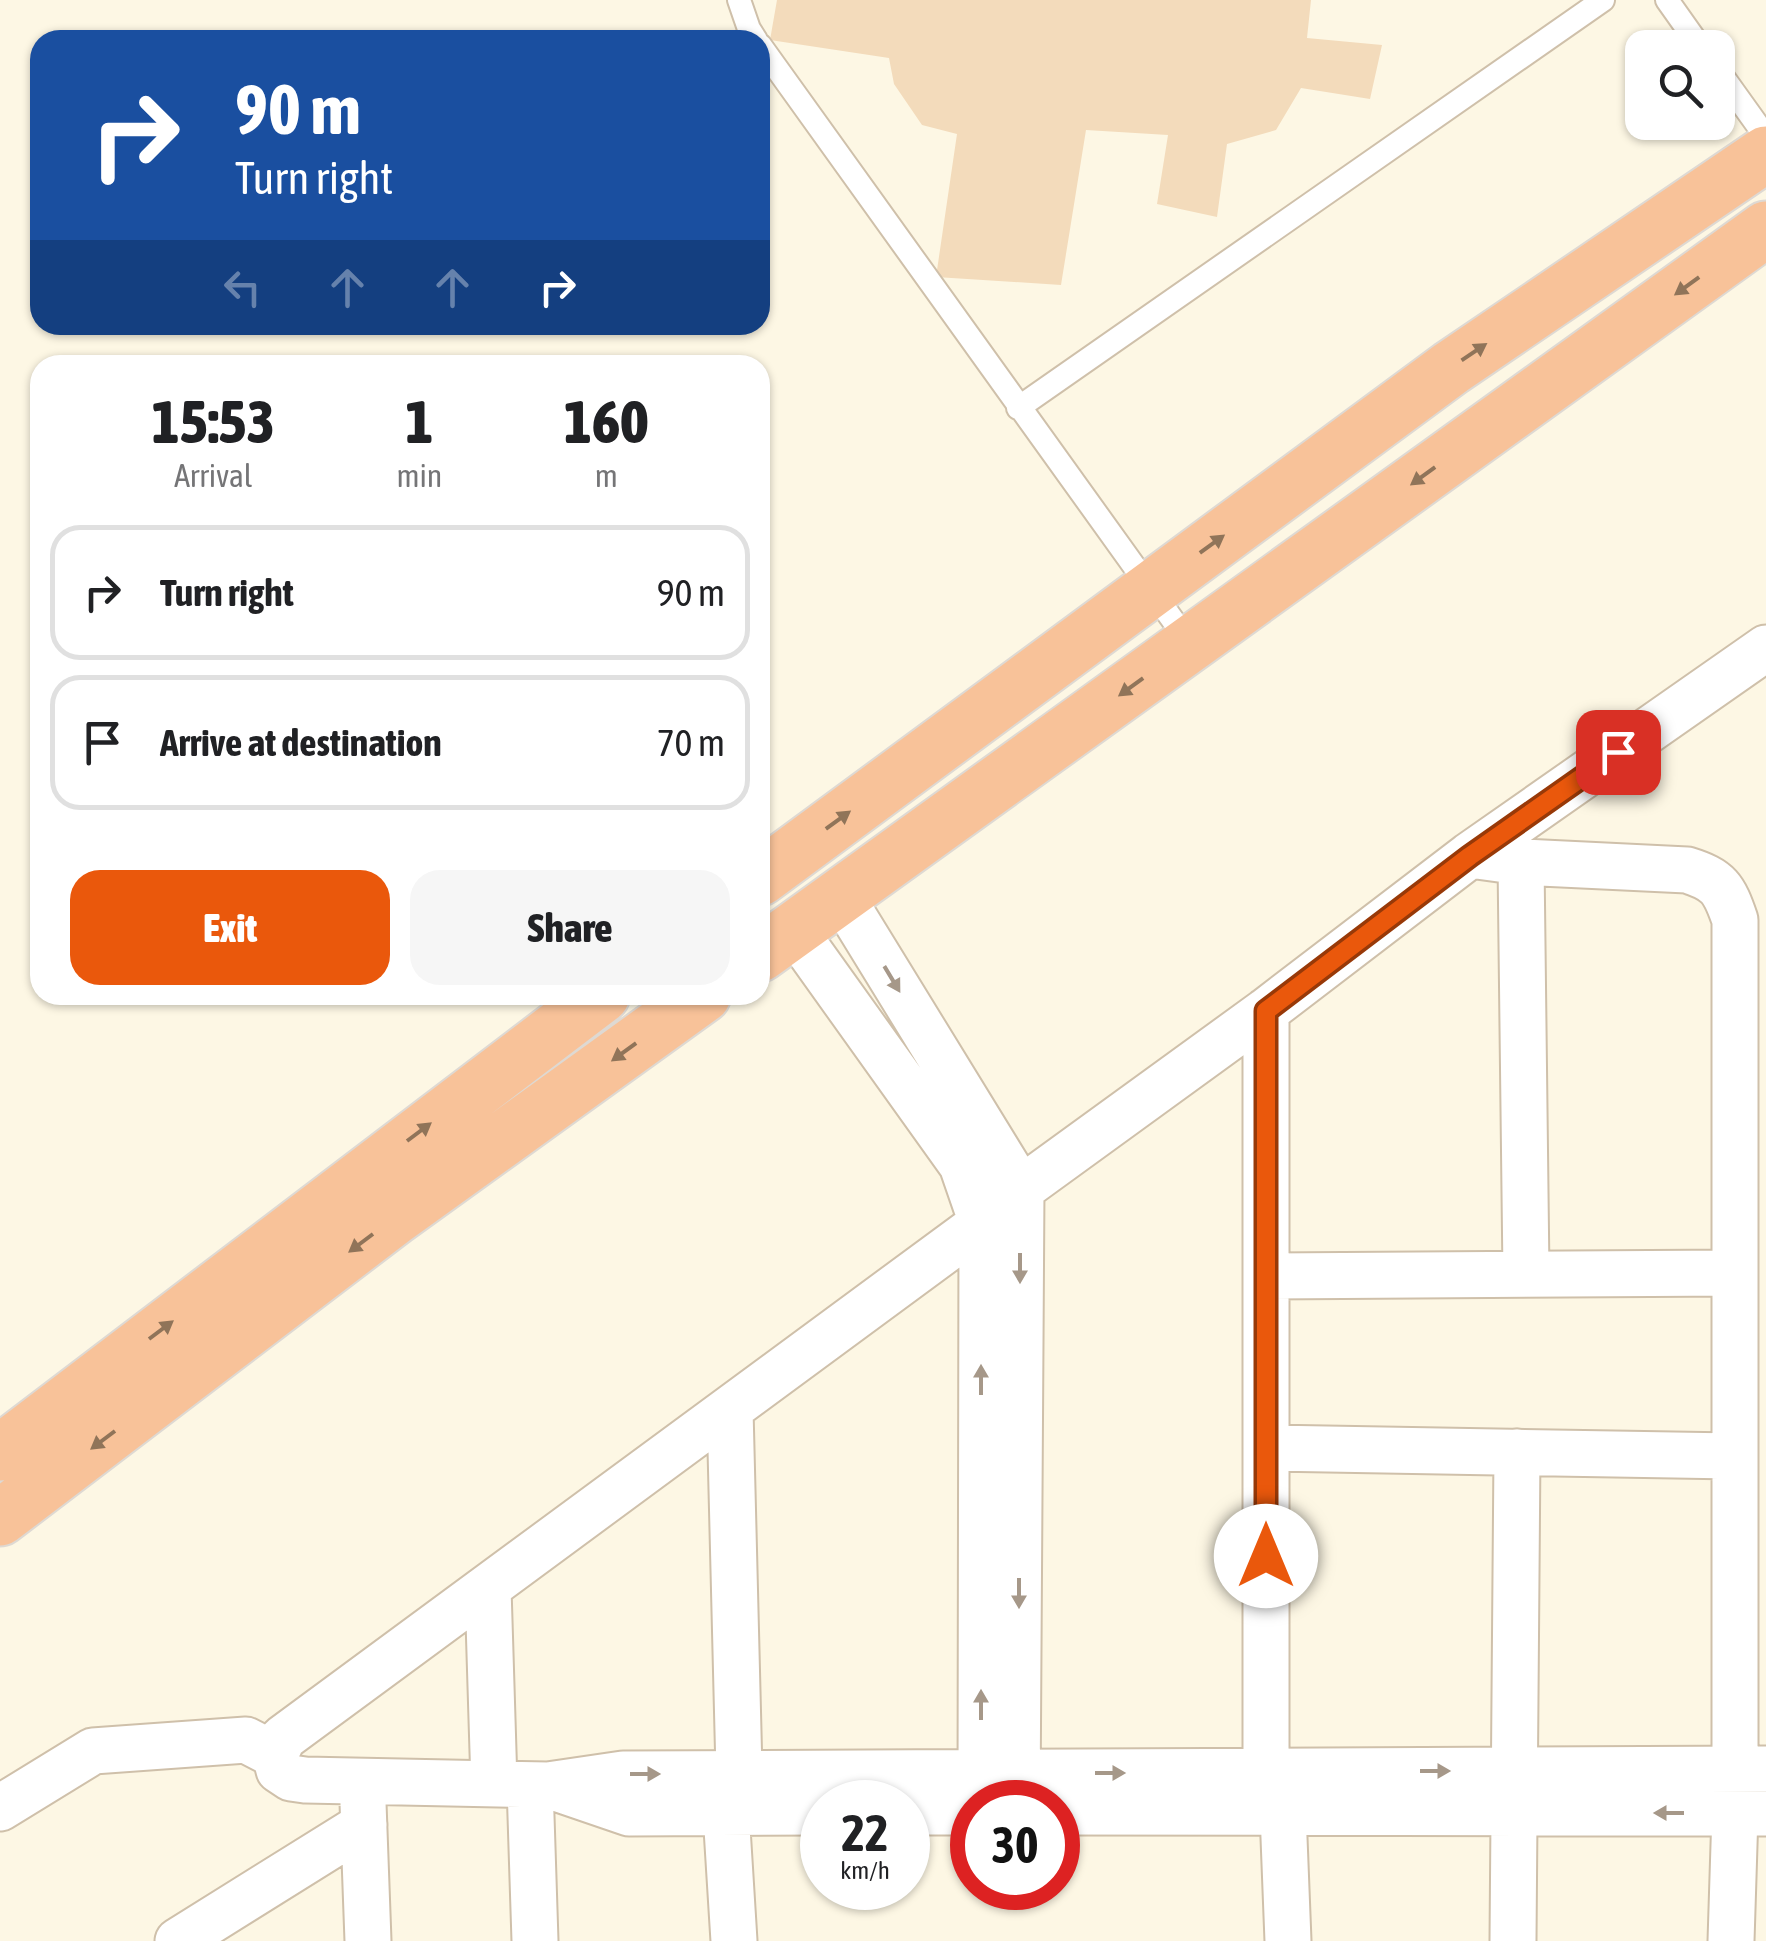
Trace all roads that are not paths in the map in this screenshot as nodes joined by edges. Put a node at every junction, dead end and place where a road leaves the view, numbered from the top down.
1 (739, 0) edge
2 (1603, 0) edge
3 (1667, 0) edge
4 (749, 30) edge
5 (1688, 30) edge
6 (770, 60) edge
7 (1735, 94) edge
8 (1766, 138) edge
9 (1766, 154) edge
10 (1766, 229) edge
11 (1018, 408) junction
12 (1149, 590) junction
13 (1190, 644) junction
14 (1766, 648) edge
15 (1470, 856) junction
16 (1521, 862) junction
17 (770, 871) edge
18 (841, 896) junction
19 (777, 942) edge
20 (589, 1005) edge
21 (690, 1005) edge
22 (1266, 1011) junction
23 (1020, 1189) junction
24 (982, 1223) junction
25 (1734, 1273) junction
26 (1526, 1274) junction
27 (1266, 1276) junction
28 (730, 1409) junction
29 (1266, 1448) junction
30 (1517, 1452) junction
31 (0, 1453) edge
32 (1734, 1456) junction
33 (0, 1518) edge
34 (488, 1588) junction
35 (275, 1754) junction
36 (994, 1780) edge
37 (995, 1780) edge
38 (524, 1784) junction
39 (1750, 1791) edge
40 (1274, 1792) junction
41 (1515, 1792) junction
42 (1080, 1793) edge
43 (950, 1794) edge
44 (735, 1800) junction
45 (363, 1803) junction
46 (0, 1808) edge
47 (800, 1809) edge
48 (1080, 1810) edge
49 (178, 1941) edge
50 (368, 1941) edge
51 (534, 1941) edge
52 (734, 1941) edge
53 (1288, 1941) edge
54 (1513, 1941) edge
55 (1732, 1941) edge

1 - 4 lane
2 - 11 lane
3 - 5 lane
6 - 11 lane
7 - 8 lane
12 -> 9 highway
10 -> 13 highway
11 - 12 lane
12 - 13 lane
17 -> 12 highway
13 -> 18 highway
14 - 15 street
15 - 16 street
15 - 22 street
16 - 25 street
16 - 26 street
18 - 19 highway
18 -> 23 street
19 - 24 street
31 -> 20 highway
21 -> 33 highway
22 - 23 street
22 - 27 street
23 - 24 street
23 -> 37 street
24 - 28 street
36 -> 24 street
25 - 26 street
25 - 32 street
26 - 27 street
27 - 29 street
28 - 34 street
28 - 44 street
29 - 30 street
29 - 40 street
30 - 32 street
30 - 41 street
32 - 39 street
34 - 35 street
34 - 38 street
35 - 45 street
35 - 46 street
38 - 44 street
38 - 45 street
38 - 51 street
39 - 41 street
39 - 55 street
40 - 41 street
42 -> 40 street
40 - 48 street
40 - 53 street
41 - 54 street
43 - 44 street
44 - 47 street
44 - 52 street
45 - 49 street
45 - 50 street

